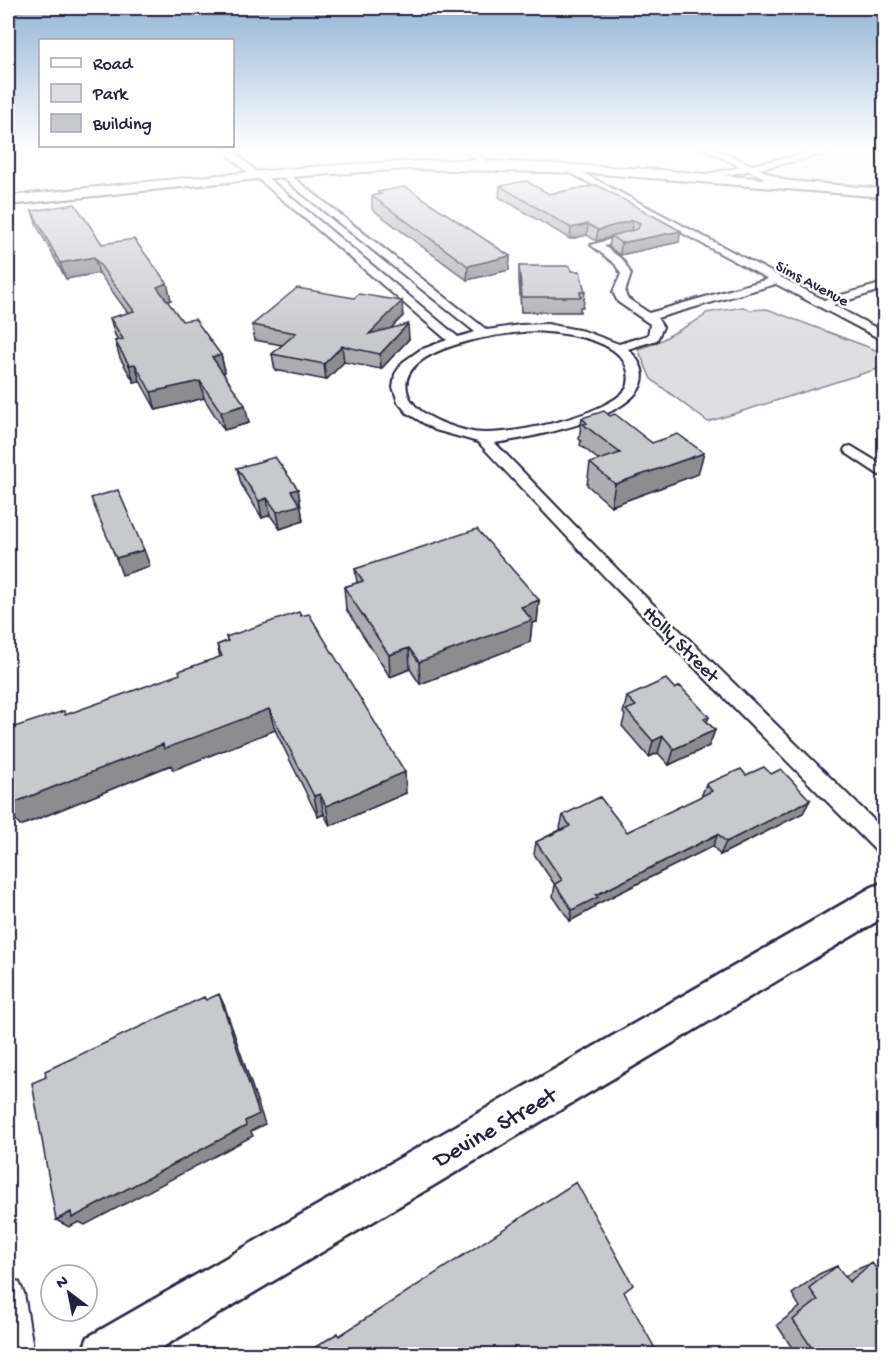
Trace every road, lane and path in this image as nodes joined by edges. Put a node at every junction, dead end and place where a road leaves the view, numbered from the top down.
1 (301, 212) edge
2 (330, 212) edge
3 (650, 212) edge
4 (632, 236) edge
5 (778, 280) junction
6 (885, 286) edge
7 (822, 304) junction
8 (646, 316) junction
9 (484, 334) junction
10 (885, 337) edge
11 (457, 342) junction
12 (618, 348) junction
13 (483, 440) junction
14 (851, 450) dead end
15 (885, 471) edge
16 (885, 844) edge
17 (885, 898) edge
18 (8, 1293) edge
19 (17, 1354) edge
20 (105, 1354) edge

1 - 11 street
2 - 9 street
3 - 5 street, Sims Avenue
4 - 8 street
5 - 7 street, Sims Avenue
5 - 8 street
6 - 7 street
7 - 10 street, Sims Avenue
8 - 12 street
9 - 11 street
9 - 12 street
11 - 13 street
12 - 13 street
13 - 16 street, Holly Street
14 - 15 street
17 - 20 main road, Devine Street
18 - 19 street

